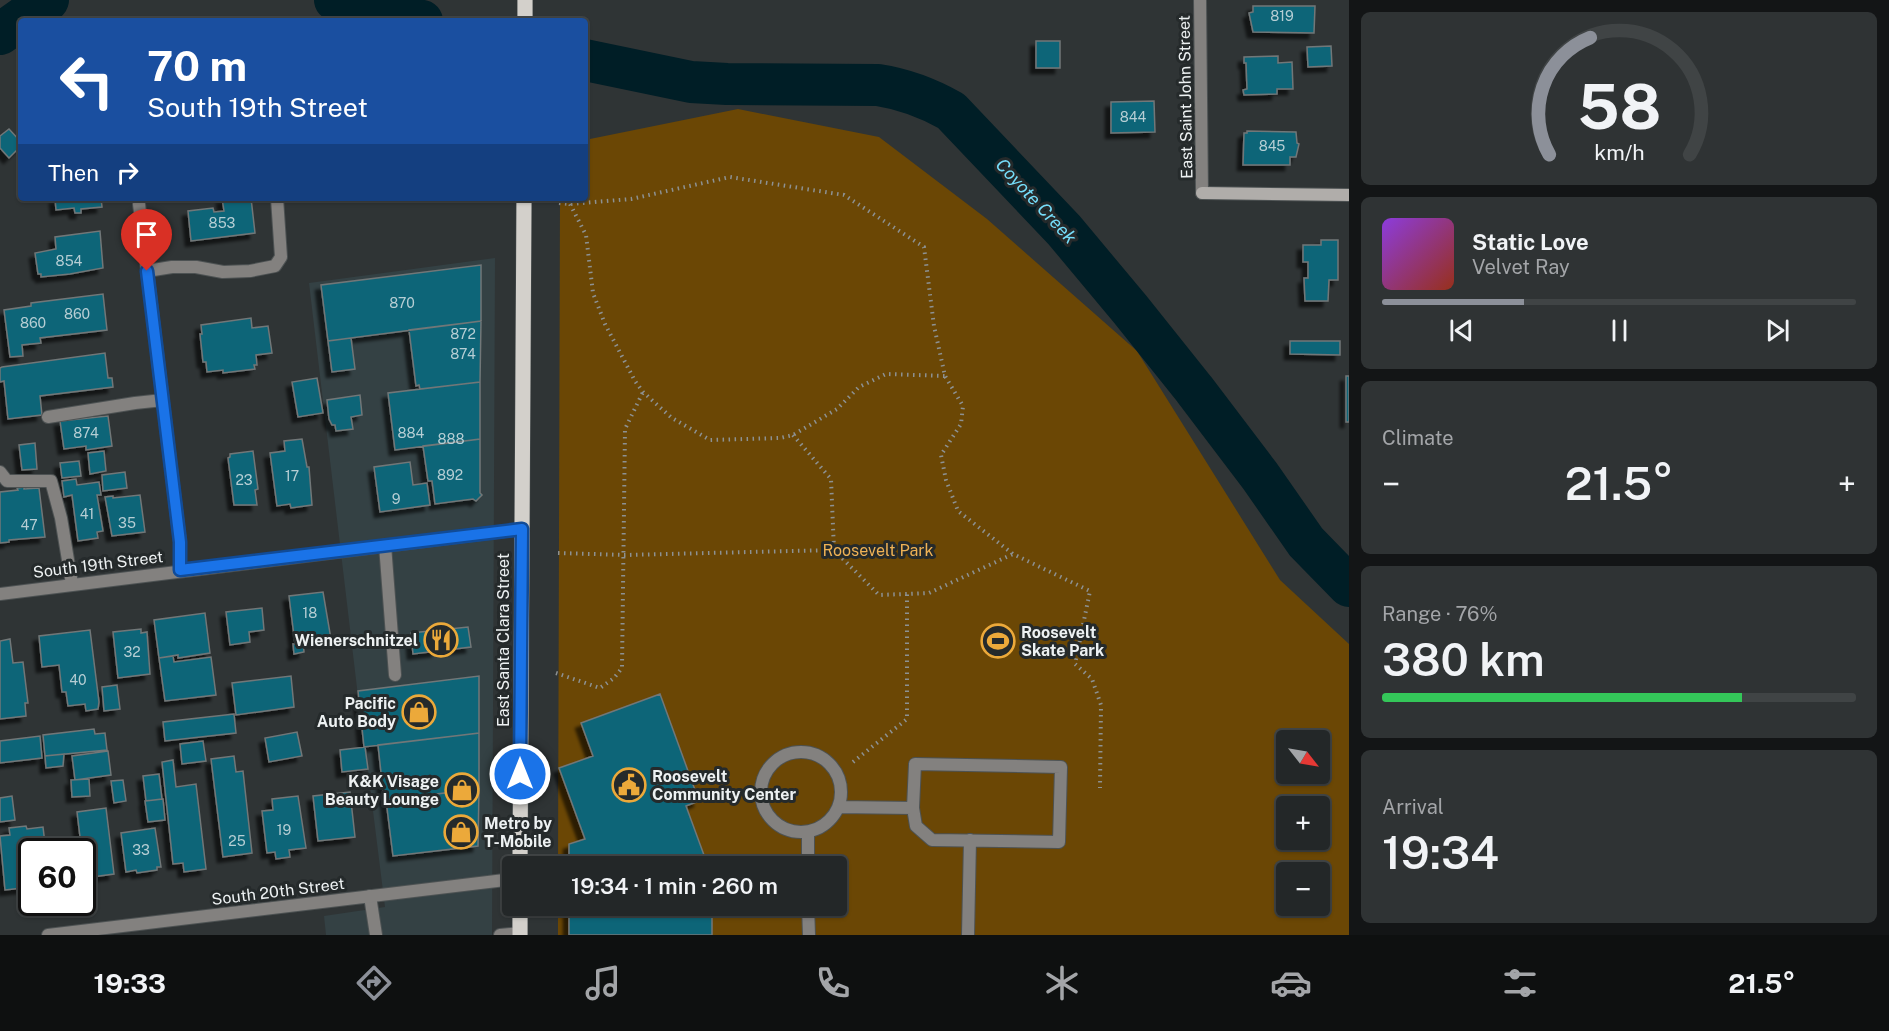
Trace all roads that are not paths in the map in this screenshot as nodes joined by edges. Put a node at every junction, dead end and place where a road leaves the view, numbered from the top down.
1 (525, 0) edge
2 (1200, 0) edge
3 (525, 18) edge
4 (1349, 195) edge
5 (140, 201) edge
6 (277, 201) edge
7 (524, 201) edge
8 (147, 271) junction
9 (163, 400) junction
10 (48, 417) dead end
11 (0, 472) edge
12 (522, 529) junction
13 (385, 546) junction
14 (180, 570) junction
15 (72, 584) junction
16 (0, 594) edge
17 (395, 675) dead end
18 (838, 807) junction
19 (914, 808) junction
20 (807, 832) junction
21 (970, 840) junction
22 (520, 856) edge
23 (808, 856) edge
24 (502, 880) edge
25 (370, 896) junction
26 (520, 916) edge
27 (808, 916) edge
28 (520, 934) edge
29 (48, 935) edge
30 (376, 935) edge
31 (500, 935) edge
32 (809, 935) edge
33 (968, 935) edge

1 - 3 main road
2 - 4 street, East Saint John Street
5 - 8 street
6 - 8 street
7 - 12 main road, East Santa Clara Street
8 - 9 street
9 - 10 street
9 - 14 street
11 - 15 street
12 - 13 street, South 19th Street
12 - 22 main road, East Santa Clara Street
13 - 14 street, South 19th Street
13 - 17 street
14 - 15 street, South 19th Street
15 - 16 street, South 19th Street
18 - 19 street
18 - 20 street
18 - 20 street
19 - 21 street
19 - 21 street
20 - 23 street
21 - 33 street
24 - 25 street, South 20th Street
25 - 29 street, South 20th Street
25 - 30 street
26 - 28 main road
27 - 32 street
28 - 31 street

